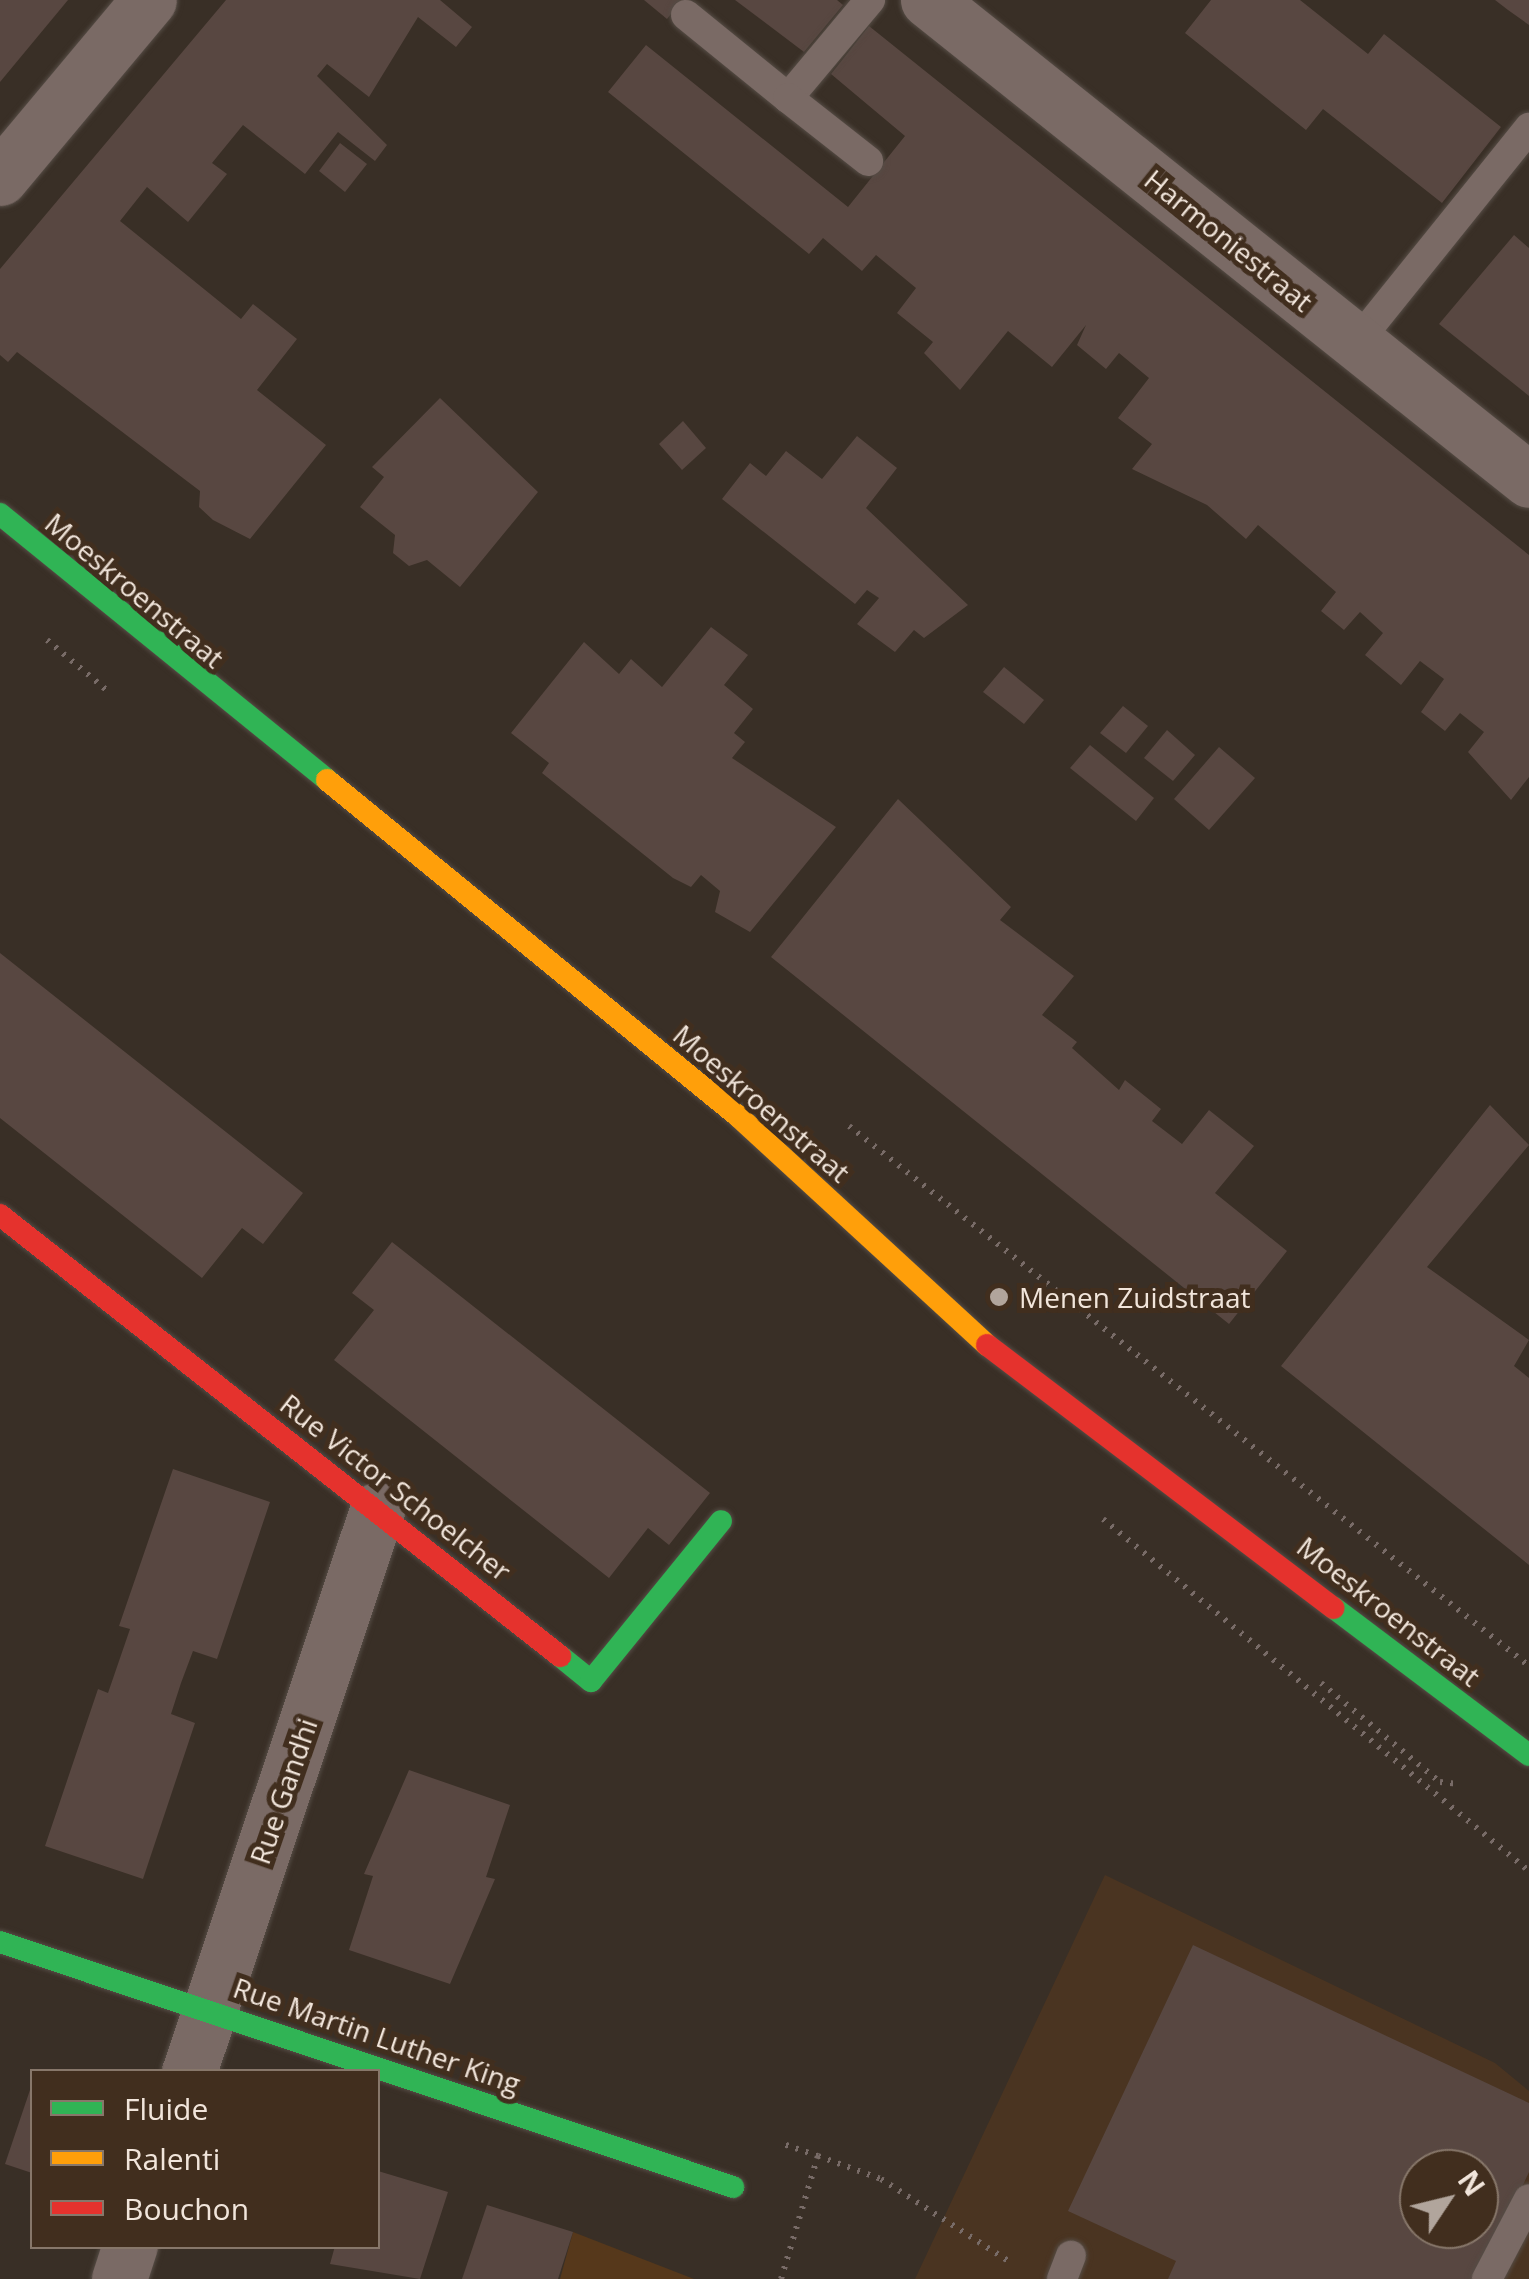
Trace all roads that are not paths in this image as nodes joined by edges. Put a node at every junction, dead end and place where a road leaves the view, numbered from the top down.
1 (149, 0) edge
2 (870, 0) edge
3 (928, 0) edge
4 (686, 16) dead end
5 (788, 98) junction
6 (1529, 128) edge
7 (868, 161) dead end
8 (0, 178) edge
9 (1356, 342) junction
10 (1529, 480) edge
11 (0, 514) edge
12 (0, 1215) edge
13 (378, 1510) junction
14 (721, 1521) dead end
15 (1489, 1729) junction
16 (1529, 1755) edge
17 (1529, 1771) edge
18 (0, 1942) edge
19 (210, 2010) junction
20 (190, 2069) edge
21 (733, 2187) dead end
22 (1529, 2199) edge
23 (129, 2249) edge
24 (119, 2279) edge
25 (1487, 2279) edge

1 - 8 street
2 - 5 lane
3 - 9 street, Harmoniestraat
4 - 5 lane
5 - 7 lane
6 - 9 lane
9 - 10 street, Harmoniestraat
11 - 15 street, Moeskroenstraat
12 - 13 street, Rue Victor Schoelcher
13 - 14 street, Rue Victor Schoelcher
13 - 19 street, Rue Gandhi
15 - 16 street, Moeskroenstraat
15 - 17 street, Moeskroenstraat
18 - 19 street, Rue Martin Luther King
19 - 20 street, Rue Gandhi
19 - 21 street, Rue Martin Luther King
22 - 25 lane
23 - 24 street

